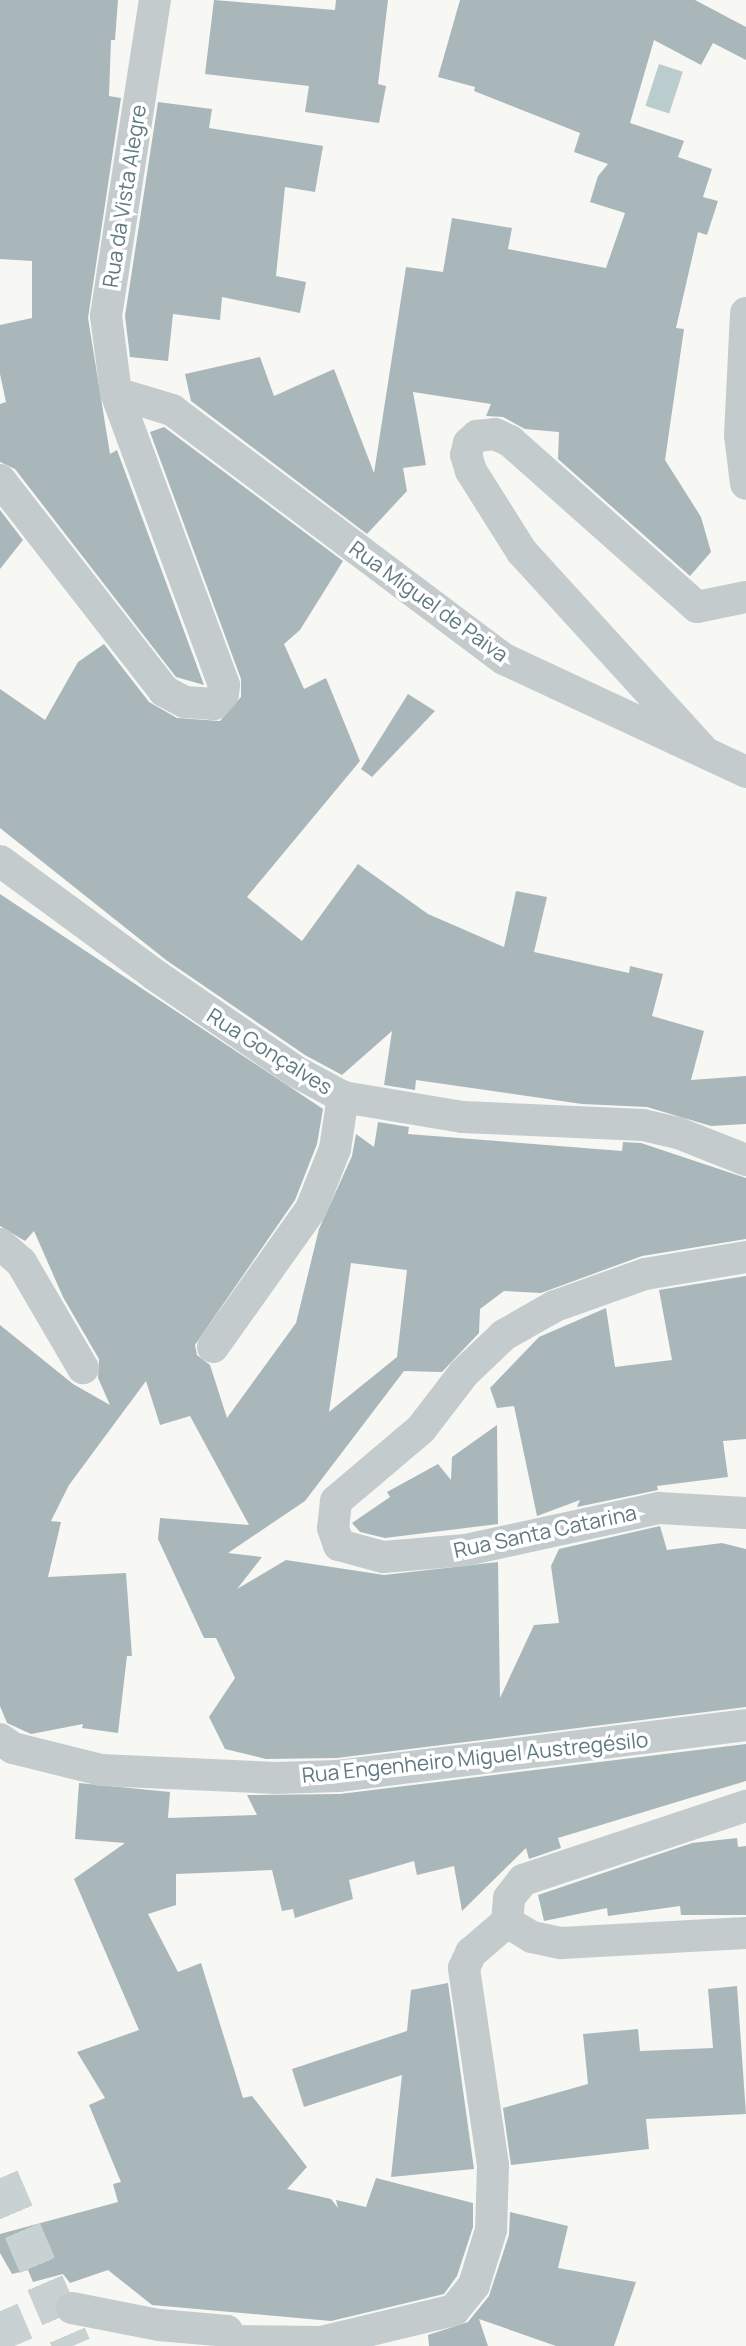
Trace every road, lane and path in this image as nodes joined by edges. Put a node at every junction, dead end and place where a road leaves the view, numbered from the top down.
1 (155, 0) edge
2 (745, 330) edge
3 (116, 393) junction
4 (0, 480) edge
5 (746, 483) edge
6 (746, 597) edge
7 (711, 759) junction
8 (746, 772) edge
9 (0, 861) edge
10 (343, 1097) junction
11 (746, 1160) edge
12 (0, 1244) edge
13 (746, 1257) edge
14 (213, 1347) dead end
15 (83, 1368) dead end
16 (746, 1513) edge
17 (746, 1725) edge
18 (0, 1739) edge
19 (746, 1807) edge
20 (507, 1922) junction
21 (746, 1933) edge
22 (72, 2308) dead end

1 - 3 street, Rua da Vista Alegre
2 - 5 street
3 - 4 street
3 - 7 street, Rua Miguel de Paiva
6 - 7 street
7 - 8 street
9 - 10 street, Rua Gonçalves
10 - 11 street, Rua Gonçalves
10 - 14 street
12 - 15 street
13 - 16 street, Rua Santa Catarina
17 - 18 street, Rua Engenheiro Miguel Austregésilo
19 - 20 street
20 - 21 street
20 - 22 street

